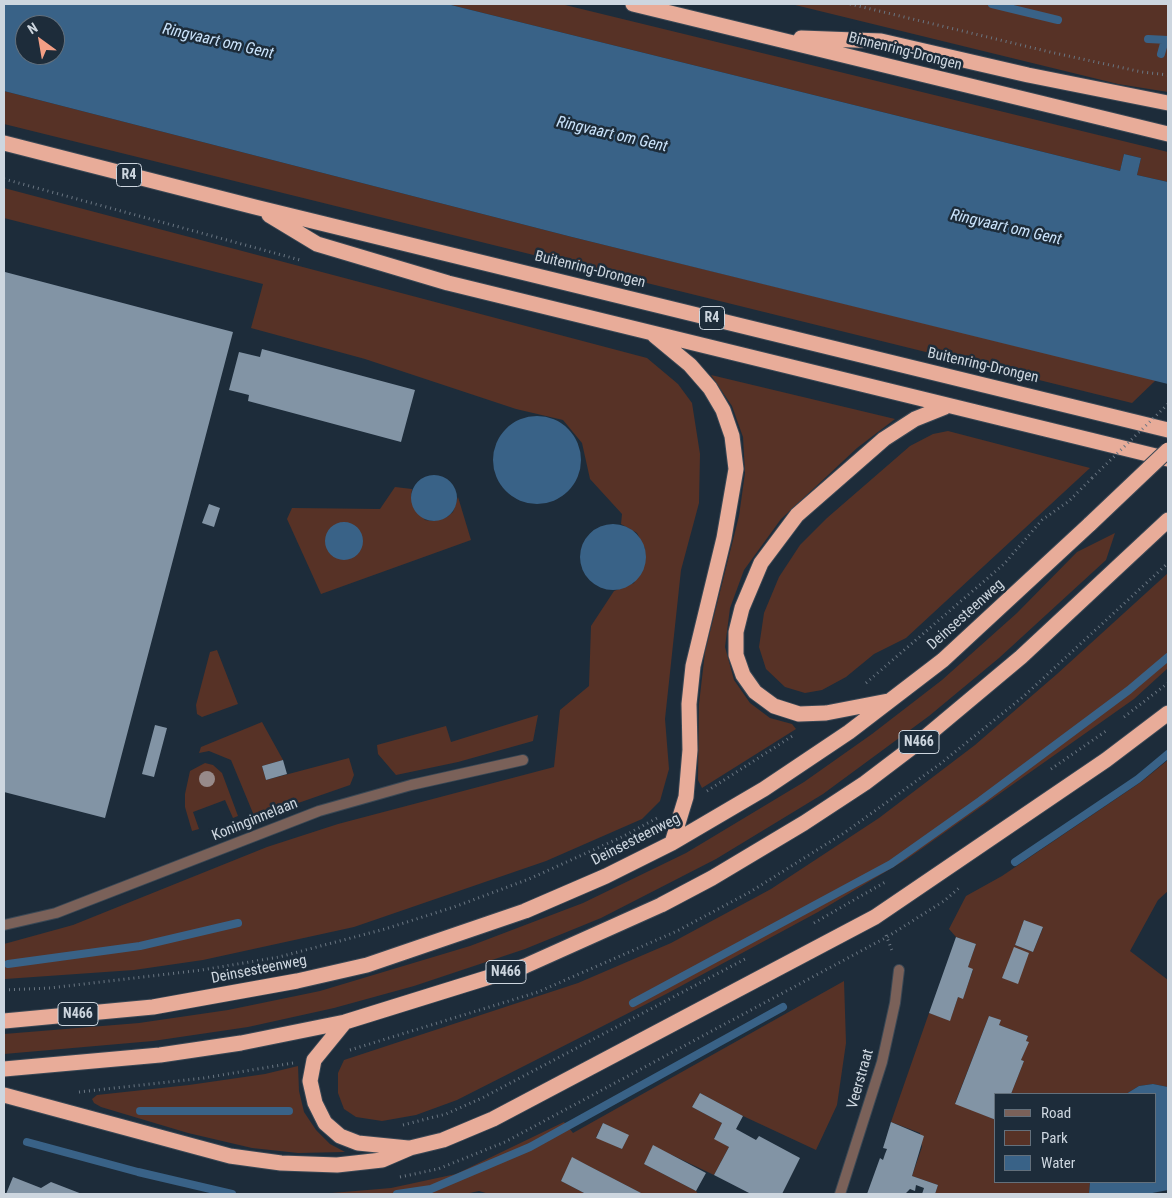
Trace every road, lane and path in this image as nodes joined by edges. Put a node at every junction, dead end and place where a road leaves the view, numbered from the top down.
1 (633, 4) edge
2 (850, 4) edge
3 (770, 37) junction
4 (1168, 75) edge
5 (1168, 103) edge
6 (1168, 134) edge
7 (4, 143) edge
8 (255, 207) junction
9 (652, 334) junction
10 (1168, 404) edge
11 (946, 406) junction
12 (1168, 430) edge
13 (1168, 450) edge
14 (1168, 459) edge
15 (1168, 520) edge
16 (1168, 682) edge
17 (865, 684) dead end
18 (892, 700) junction
19 (1168, 713) edge
20 (823, 714) junction
21 (1123, 718) dead end
22 (1108, 729) dead end
23 (523, 760) dead end
24 (1045, 774) dead end
25 (684, 804) junction
26 (672, 843) junction
27 (894, 876) dead end
28 (812, 924) dead end
29 (4, 925) edge
30 (753, 955) dead end
31 (899, 970) dead end
32 (4, 990) edge
33 (4, 1021) edge
34 (345, 1022) junction
35 (314, 1060) junction
36 (4, 1069) edge
37 (78, 1092) dead end
38 (4, 1095) edge
39 (394, 1126) dead end
40 (410, 1148) junction
41 (840, 1194) edge

1 - 3 highway, Binnenring-Drongen
2 - 4 path
3 - 5 highway
3 - 6 highway, Binnenring-Drongen
7 - 8 highway, Buitenring-Drongen / R4
8 - 9 highway
8 - 12 highway, Buitenring-Drongen / R4
9 - 11 highway
9 - 25 highway
10 - 17 path, bridge
11 - 14 highway
11 - 20 highway
13 - 18 highway, Deinsesteenweg / N466, bridge
15 - 34 highway, N466
16 - 21 path
18 - 20 highway
18 - 26 highway, Deinsesteenweg / N466
19 - 40 highway
20 - 25 path
22 - 24 path
23 - 29 street, Koninginnelaan
25 - 26 highway
25 - 32 path
26 - 33 highway, Deinsesteenweg / N466
27 - 28 path
30 - 39 path
31 - 41 street, Veerstraat
34 - 35 highway
34 - 36 highway, N466
35 - 37 path
35 - 40 highway
38 - 40 highway

